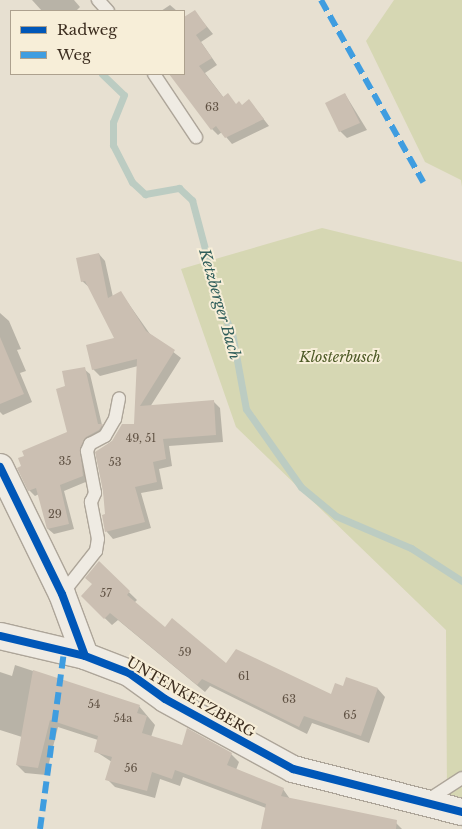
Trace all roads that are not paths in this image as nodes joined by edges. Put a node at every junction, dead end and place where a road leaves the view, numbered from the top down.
1 (98, 0) edge
2 (107, 10) edge
3 (155, 75) edge
4 (196, 137) dead end
5 (119, 398) dead end
6 (0, 467) edge
7 (62, 594) junction
8 (0, 636) edge
9 (85, 656) junction
10 (462, 778) edge
11 (423, 803) junction
12 (462, 812) edge

1 - 2 lane
3 - 4 lane
5 - 7 lane
6 - 7 street
7 - 9 street
8 - 9 street, UNTENKETZBERG
9 - 11 street, UNTENKETZBERG
10 - 11 lane
11 - 12 street, UNTENKETZBERG

